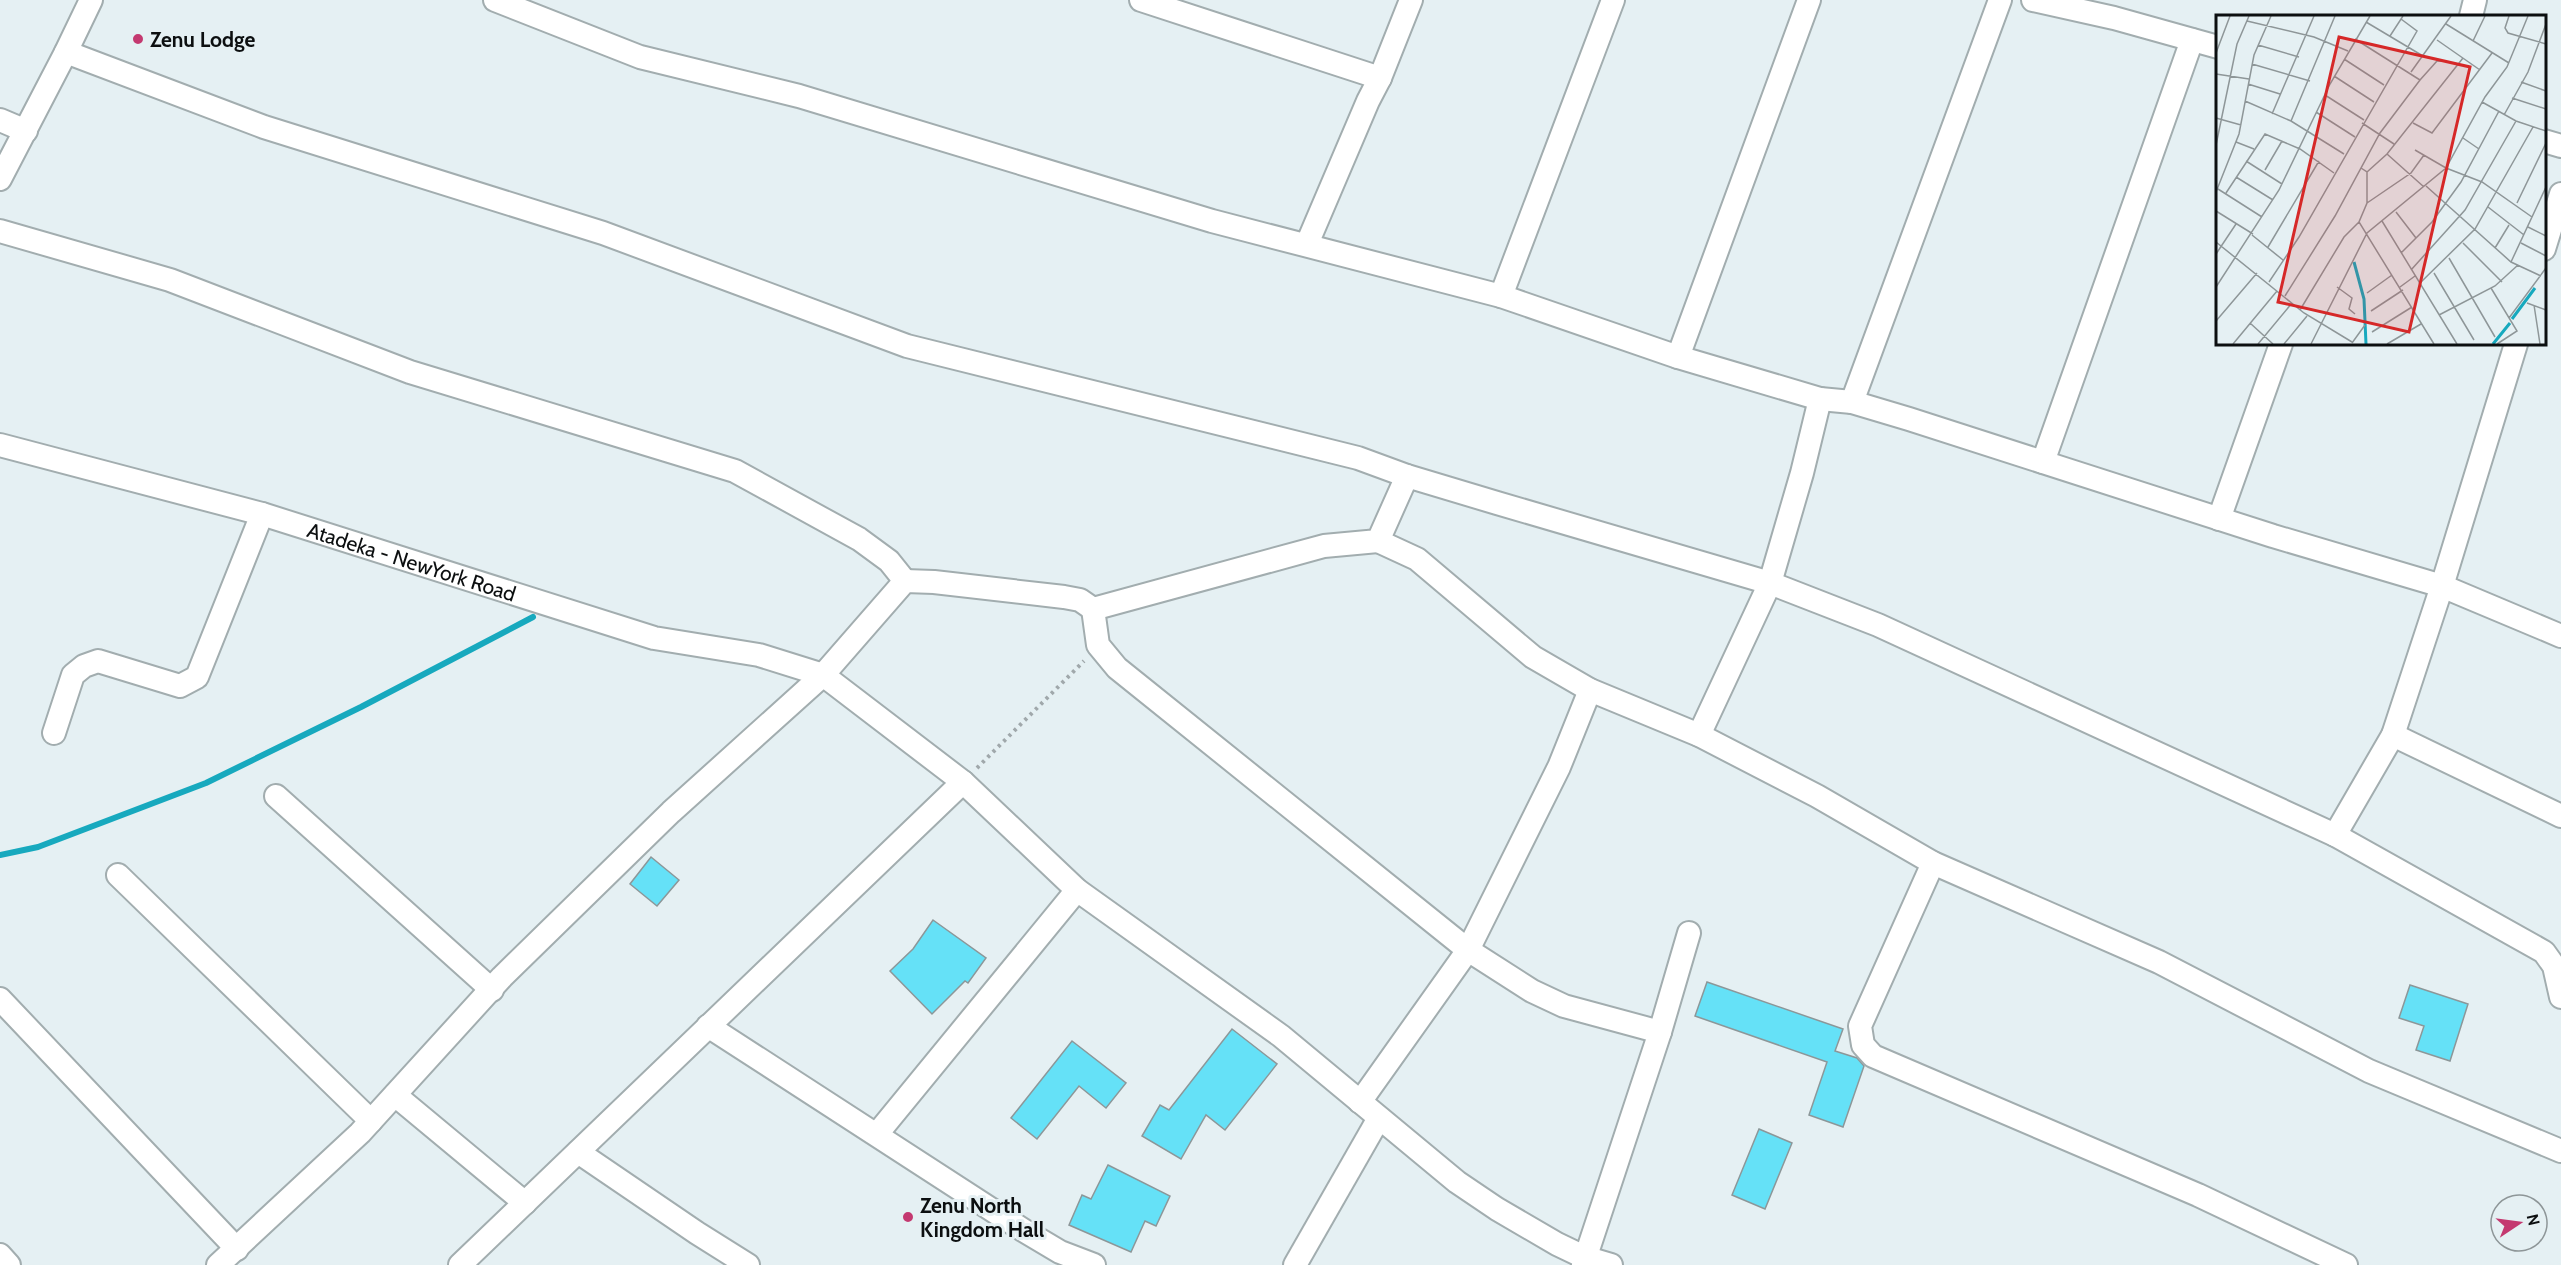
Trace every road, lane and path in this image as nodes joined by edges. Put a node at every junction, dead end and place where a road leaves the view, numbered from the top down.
1 (91, 0) edge
2 (495, 0) edge
3 (1141, 0) edge
4 (1411, 0) edge
5 (1613, 0) edge
6 (1809, 0) edge
7 (2000, 0) edge
8 (2033, 0) edge
9 (2475, 0) edge
10 (2471, 15) edge
11 (2192, 40) junction
12 (2216, 47) edge
13 (66, 52) junction
14 (1380, 78) junction
15 (0, 120) edge
16 (26, 131) junction
17 (2546, 142) edge
18 (2561, 146) edge
19 (0, 179) edge
20 (2561, 194) edge
21 (0, 231) edge
22 (2546, 243) edge
23 (1307, 244) junction
24 (1502, 296) junction
25 (2281, 345) edge
26 (2516, 345) edge
27 (1678, 357) junction
28 (1820, 399) junction
29 (1852, 402) junction
30 (0, 445) edge
31 (2043, 462) junction
32 (1407, 476) junction
33 (262, 514) junction
34 (2219, 519) junction
35 (1378, 541) junction
36 (905, 581) junction
37 (1770, 583) junction
38 (2442, 586) junction
39 (1092, 609) junction
40 (2561, 636) edge
41 (1098, 645) junction
42 (823, 675) junction
43 (1590, 690) junction
44 (54, 733) dead end
45 (1699, 735) junction
46 (2393, 735) junction
47 (963, 782) junction
48 (276, 796) dead end
49 (2561, 816) edge
50 (2335, 835) junction
51 (1933, 863) junction
52 (118, 875) dead end
53 (1077, 890) junction
54 (1689, 933) dead end
55 (1468, 950) junction
56 (492, 990) junction
57 (2561, 997) edge
58 (0, 999) edge
59 (708, 1026) junction
60 (1660, 1032) junction
61 (395, 1095) junction
62 (1360, 1102) junction
63 (1379, 1118) junction
64 (371, 1121) junction
65 (877, 1134) junction
66 (2561, 1151) edge
67 (578, 1152) junction
68 (525, 1203) junction
69 (237, 1250) junction
70 (0, 1256) edge
71 (1584, 1261) edge
72 (465, 1263) edge
73 (9, 1265) edge
74 (218, 1265) edge
75 (748, 1265) edge
76 (1094, 1265) edge
77 (1295, 1265) edge
78 (1611, 1265) edge
79 (2346, 1265) edge

1 - 13 street
2 - 23 street
3 - 14 street
4 - 14 street
5 - 24 street
6 - 27 street
7 - 29 street
8 - 11 street
9 - 10 street
11 - 12 street
11 - 31 street
13 - 16 street
13 - 32 street
14 - 23 street
15 - 16 street
16 - 19 street
17 - 18 street
20 - 22 street
21 - 36 street
23 - 24 street
24 - 27 street
25 - 34 street
26 - 38 street
27 - 28 street
28 - 29 street
28 - 37 street
29 - 31 street
30 - 33 street, Atadeka - NewYork Road
31 - 34 street
32 - 35 street
32 - 37 street
33 - 42 street, Atadeka - NewYork Road
33 - 44 street
34 - 38 street
35 - 39 street
35 - 43 street
36 - 39 street
36 - 42 street
37 - 45 street
37 - 50 street
38 - 40 street
38 - 46 street
39 - 41 street
41 - 47 path
41 - 55 street
42 - 47 street
42 - 56 street
43 - 45 street
43 - 55 street
45 - 51 street
46 - 49 street
46 - 50 street
47 - 53 street
47 - 59 street
48 - 56 street
50 - 57 street
51 - 66 street
51 - 79 street
52 - 64 street
53 - 62 street
53 - 65 street
54 - 60 street
55 - 60 street
55 - 62 street
56 - 61 street
58 - 69 street
59 - 65 street
59 - 67 street
60 - 71 street
61 - 64 street
61 - 68 street
62 - 63 street
63 - 71 street
63 - 77 street
64 - 69 street
65 - 76 street
67 - 68 street
67 - 75 street
68 - 72 street
69 - 74 street
70 - 73 street
71 - 78 street

